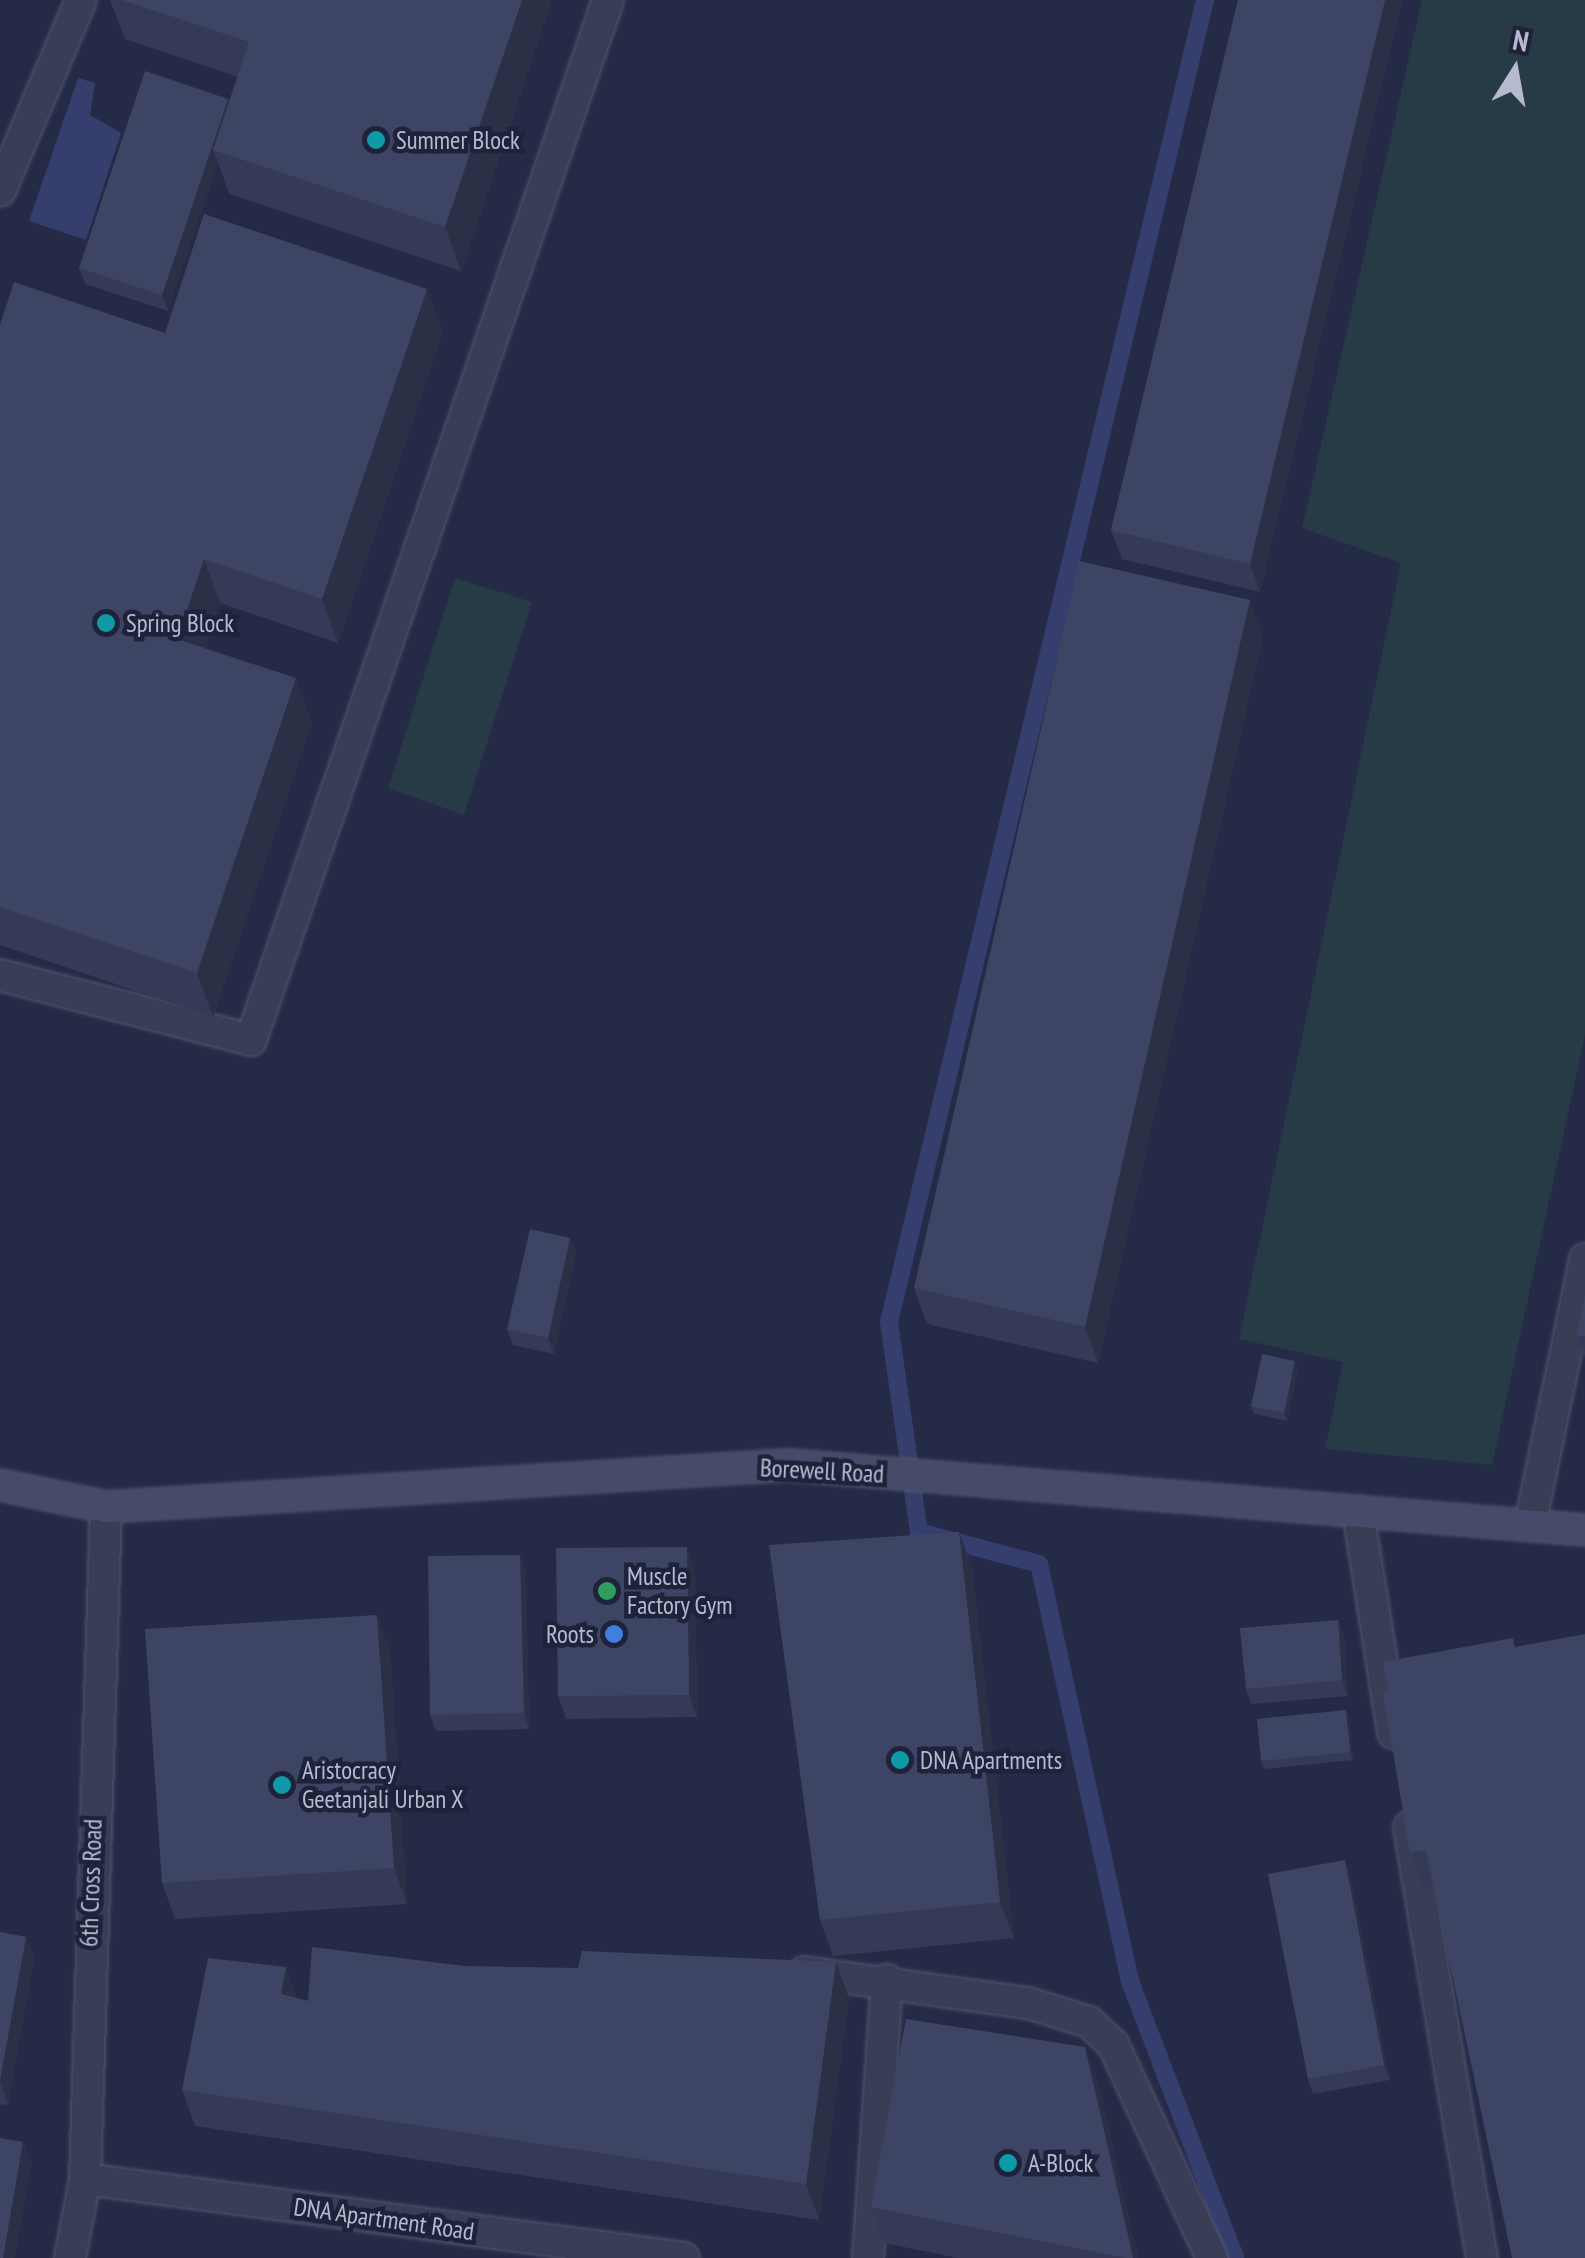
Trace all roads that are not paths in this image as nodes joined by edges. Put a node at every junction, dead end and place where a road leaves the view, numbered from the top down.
1 (80, 0) edge
2 (608, 0) edge
3 (0, 192) edge
4 (0, 975) edge
5 (1585, 1259) edge
6 (0, 1484) edge
7 (106, 1508) junction
8 (1358, 1511) junction
9 (1530, 1525) junction
10 (1585, 1530) edge
11 (771, 1968) edge
12 (887, 1980) junction
13 (84, 2179) junction
14 (70, 2258) edge
15 (684, 2258) edge
16 (868, 2258) edge
17 (1212, 2258) edge
18 (1482, 2258) edge

1 - 3 street
2 - 4 street
5 - 9 street
6 - 7 street, Borewell Road
7 - 8 street, Borewell Road
7 - 13 street, 6th Cross Road
8 - 9 street, Borewell Road
8 - 18 street
9 - 10 street, Borewell Road
11 - 12 street
12 - 16 street
12 - 17 street
13 - 14 street, 6th Cross Road
13 - 15 street, DNA Apartment Road

